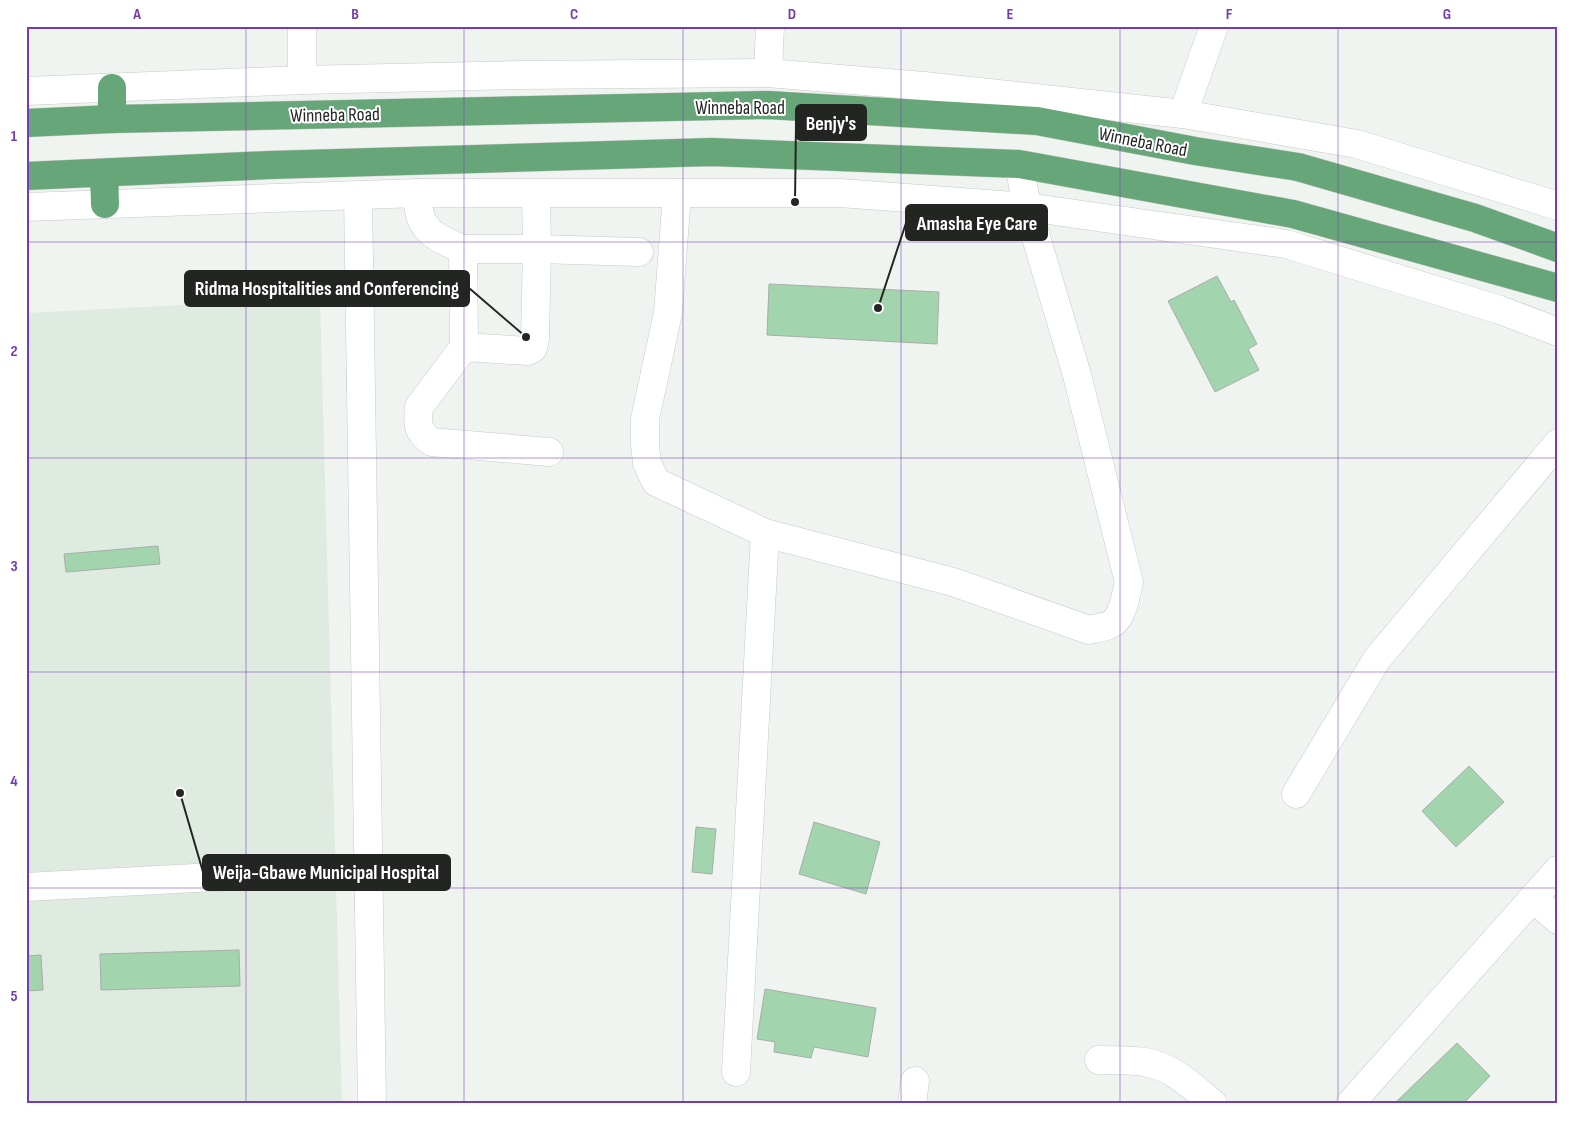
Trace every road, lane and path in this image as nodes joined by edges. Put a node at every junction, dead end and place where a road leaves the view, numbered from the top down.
1 (302, 26) edge
2 (770, 26) edge
3 (1214, 26) edge
4 (768, 74) junction
5 (302, 80) junction
6 (112, 88) junction
7 (26, 91) edge
8 (1183, 114) junction
9 (112, 119) junction
10 (26, 123) edge
11 (1019, 164) junction
12 (104, 172) junction
13 (26, 176) edge
14 (418, 193) junction
15 (536, 194) junction
16 (678, 194) junction
17 (358, 196) junction
18 (105, 204) junction
19 (1558, 206) edge
20 (26, 207) edge
21 (1027, 207) junction
22 (1558, 248) edge
23 (463, 249) junction
24 (537, 249) junction
25 (639, 252) dead end
26 (1558, 288) edge
27 (1558, 332) edge
28 (464, 347) junction
29 (1558, 443) edge
30 (549, 452) dead end
31 (765, 533) junction
32 (1296, 794) dead end
33 (1558, 870) edge
34 (252, 875) dead end
35 (26, 887) edge
36 (1533, 898) junction
37 (1558, 920) edge
38 (1099, 1060) dead end
39 (736, 1072) dead end
40 (372, 1104) edge
41 (1213, 1104) edge
42 (1350, 1104) edge

1 - 5 street
2 - 4 street
3 - 8 street
4 - 5 street
4 - 8 street
5 - 6 street
6 - 7 street
6 - 9 highway
8 - 19 street
9 - 10 highway, Winneba Road
9 - 22 highway, Winneba Road
11 - 12 highway
11 - 21 street
11 - 26 highway
12 - 13 highway
12 - 18 highway
14 - 15 street
14 - 17 street
14 - 23 street
15 - 16 street
15 - 24 street
16 - 21 street
16 - 31 street
17 - 18 street
17 - 40 street
18 - 20 street
21 - 27 street
21 - 31 street
23 - 24 street
23 - 28 street
24 - 25 street
24 - 28 street
28 - 30 street
29 - 32 street
31 - 39 street
33 - 36 street
34 - 35 street
36 - 37 street
36 - 42 street
38 - 41 street

